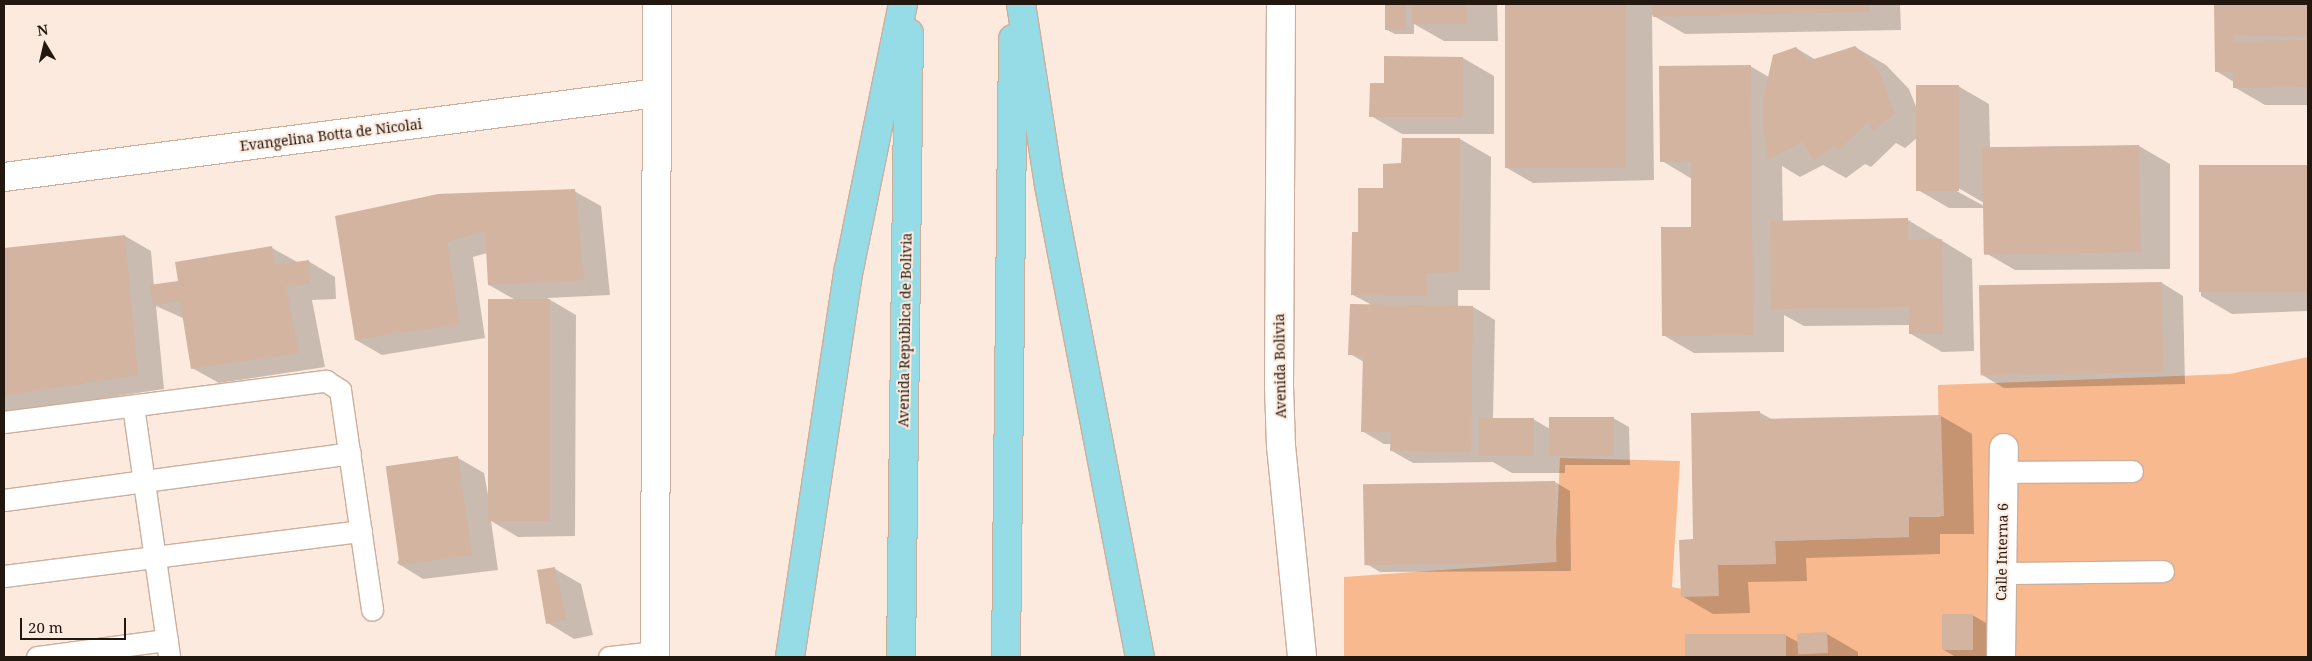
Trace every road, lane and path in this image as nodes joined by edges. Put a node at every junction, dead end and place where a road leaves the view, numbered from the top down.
1 (657, 4) edge
2 (903, 4) edge
3 (910, 4) edge
4 (1014, 4) edge
5 (1021, 4) edge
6 (1281, 4) edge
7 (1288, 4) edge
8 (1281, 74) junction
9 (657, 93) junction
10 (4, 177) edge
11 (134, 406) junction
12 (4, 422) edge
13 (350, 453) junction
14 (2004, 460) joint
15 (2132, 471) dead end
16 (144, 481) junction
17 (4, 500) edge
18 (361, 531) junction
19 (155, 557) junction
20 (2164, 571) dead end
21 (2002, 573) junction
22 (4, 576) edge
23 (372, 610) dead end
24 (168, 649) edge
25 (655, 654) edge
26 (37, 657) edge
27 (609, 657) edge
28 (790, 657) edge
29 (901, 657) edge
30 (1006, 657) edge
31 (1140, 657) edge
32 (1302, 657) edge
33 (2001, 657) edge

1 - 9 street
2 - 28 main road
3 - 29 main road, Avenida República de Bolivia
4 - 30 main road
5 - 31 main road
6 - 8 street, Avenida Bolivia
7 - 8 street, Avenida Bolivia
8 - 32 street, Avenida Bolivia
9 - 10 street, Evangelina Botta de Nicolai
9 - 25 street
11 - 12 lane
11 - 13 lane
11 - 16 lane
13 - 16 lane
13 - 18 lane
14 - 15 lane
14 - 21 street, Calle Interna 6
16 - 17 lane
16 - 19 lane
18 - 19 lane
18 - 23 lane
19 - 22 lane
19 - 24 lane
20 - 21 lane
21 - 33 street, Calle Interna 6
24 - 26 lane
25 - 27 lane

